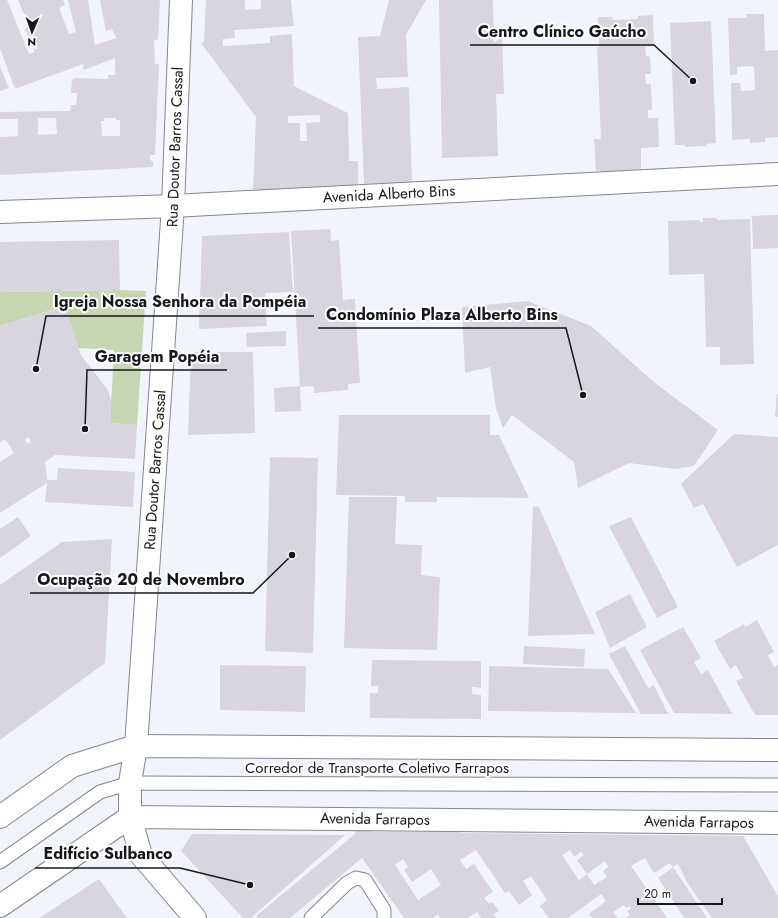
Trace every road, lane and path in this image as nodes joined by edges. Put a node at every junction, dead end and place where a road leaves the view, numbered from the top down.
1 (181, 0) edge
2 (778, 174) edge
3 (173, 206) junction
4 (0, 212) edge
5 (136, 746) junction
6 (778, 750) edge
7 (130, 783) junction
8 (778, 785) edge
9 (0, 817) edge
10 (130, 817) junction
11 (778, 823) edge
12 (0, 862) edge
13 (0, 906) edge
14 (195, 918) edge
15 (311, 918) edge
16 (384, 918) edge

1 - 3 main road, Rua Doutor Barros Cassal
2 - 3 main road, Avenida Alberto Bins
3 - 4 main road, Avenida Alberto Bins
3 - 5 main road, Rua Doutor Barros Cassal
5 - 6 main road
5 - 7 main road, Rua Doutor Barros Cassal
5 - 9 main road
7 - 8 lane, Corredor de Transporte Coletivo Farrapos
7 - 10 main road, Rua Doutor Barros Cassal
7 - 12 lane, Corredor de Transporte Coletivo Farrapos
10 - 11 main road, Avenida Farrapos
10 - 13 main road
10 - 14 main road, Rua Doutor Barros Cassal
15 - 16 lane

